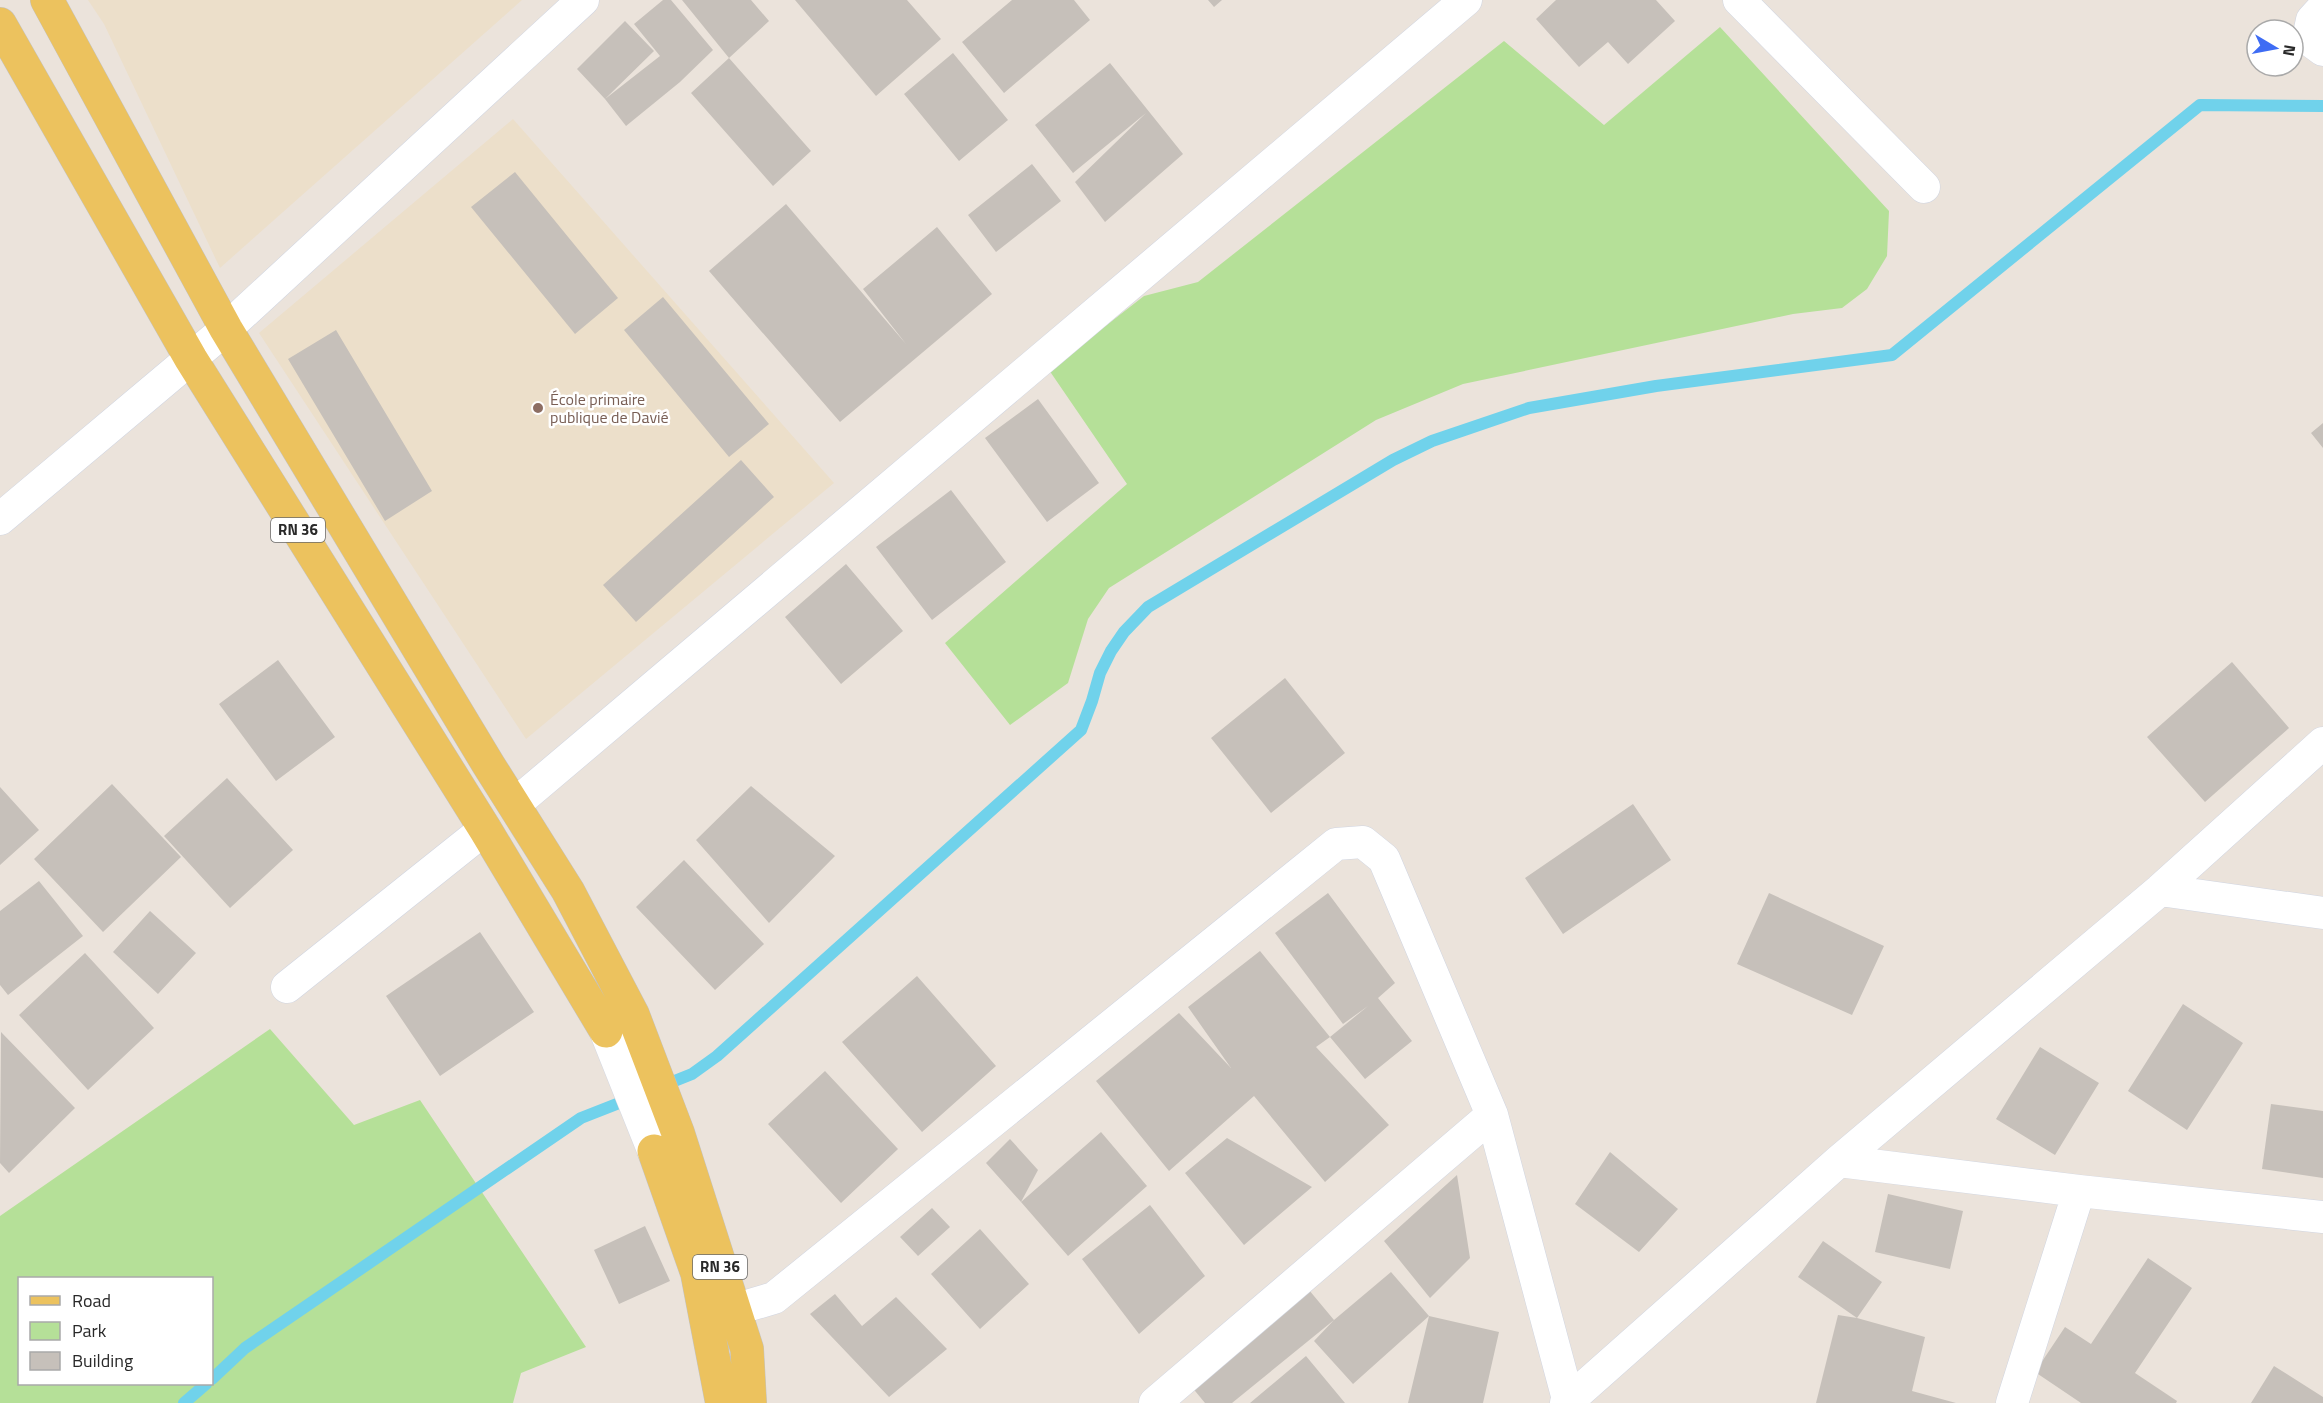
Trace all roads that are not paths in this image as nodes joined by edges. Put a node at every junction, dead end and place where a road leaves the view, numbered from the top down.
1 (46, 0) edge
2 (583, 0) edge
3 (1466, 0) edge
4 (1739, 0) edge
5 (2323, 8) edge
6 (0, 24) edge
7 (2323, 50) edge
8 (1924, 188) dead end
9 (226, 329) junction
10 (191, 359) junction
11 (0, 519) edge
12 (2323, 743) edge
13 (514, 805) junction
14 (485, 829) junction
15 (2160, 890) junction
16 (2323, 913) edge
17 (287, 987) dead end
18 (619, 1023) junction
19 (1492, 1115) junction
20 (666, 1142) junction
21 (1839, 1161) junction
22 (2079, 1191) junction
23 (2323, 1217) edge
24 (733, 1310) junction
25 (1568, 1402) edge
26 (722, 1403) edge
27 (750, 1403) edge
28 (1155, 1403) edge
29 (2012, 1403) edge

1 - 9 main road, RN 36
2 - 9 street
3 - 13 street
4 - 8 street
5 - 7 street
6 - 10 main road, RN 36
9 - 10 street
9 - 13 main road, RN 36
10 - 11 street
10 - 14 main road, RN 36
12 - 15 street
13 - 18 main road, RN 36
14 - 17 street
14 - 18 main road, RN 36
15 - 16 street
15 - 21 street
18 - 20 main road, RN 36
19 - 24 street
19 - 25 street
19 - 28 street
20 - 24 main road, RN 36
20 - 26 main road, RN 36
21 - 22 street
21 - 25 street
22 - 23 street
22 - 29 street
24 - 27 main road, RN 36

